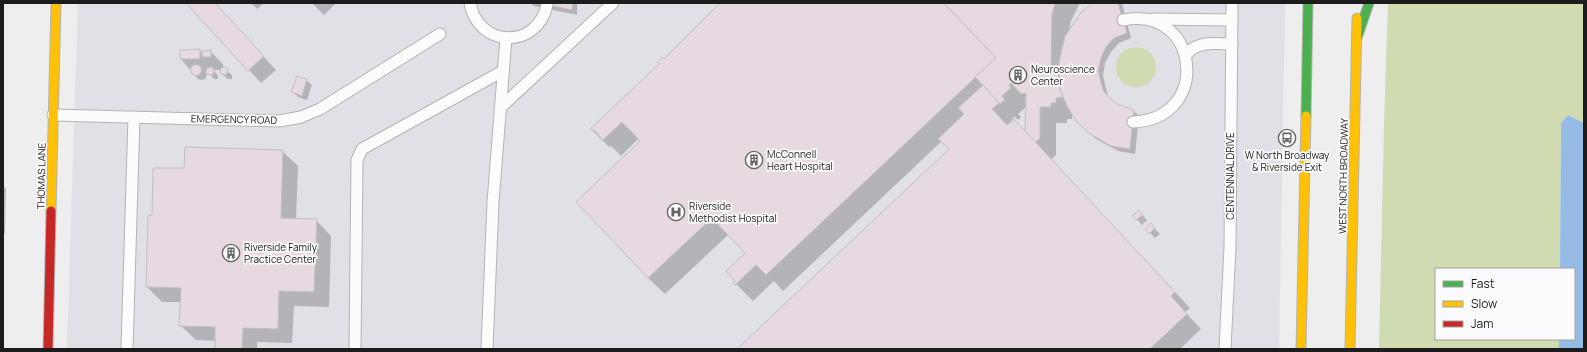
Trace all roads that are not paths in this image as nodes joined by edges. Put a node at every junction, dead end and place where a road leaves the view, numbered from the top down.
1 (56, 3) edge
2 (470, 3) edge
3 (613, 3) edge
4 (1232, 3) edge
5 (1308, 3) edge
6 (1369, 3) edge
7 (547, 5) dead end
8 (1357, 10) dead end
9 (1148, 19) junction
10 (1123, 20) dead end
11 (1232, 20) junction
12 (440, 34) dead end
13 (506, 38) junction
14 (1357, 38) junction
15 (1232, 44) junction
16 (1186, 55) junction
17 (503, 71) junction
18 (500, 108) junction
19 (53, 115) junction
20 (134, 117) junction
21 (1133, 122) dead end
22 (48, 349) edge
23 (127, 349) edge
24 (355, 349) edge
25 (487, 349) edge
26 (1225, 349) edge
27 (1301, 349) edge
28 (1350, 349) edge

1 - 19 main road, THOMAS LANE
2 - 13 lane
3 - 18 lane
4 - 11 lane, CENTENNIAL DRIVE
5 - 27 main road
6 - 14 main road
7 - 13 lane
8 - 14 main road, WEST NORTH BROADWAY
9 - 10 lane
9 - 11 lane
9 - 16 lane
11 - 15 lane, CENTENNIAL DRIVE
12 - 20 lane, EMERGENCY ROAD
13 - 17 lane
14 - 28 main road, WEST NORTH BROADWAY
15 - 16 lane
15 - 26 lane, CENTENNIAL DRIVE
16 - 21 lane
17 - 18 lane
17 - 24 lane
18 - 25 lane
19 - 20 lane, EMERGENCY ROAD
19 - 22 main road, THOMAS LANE
20 - 23 lane

